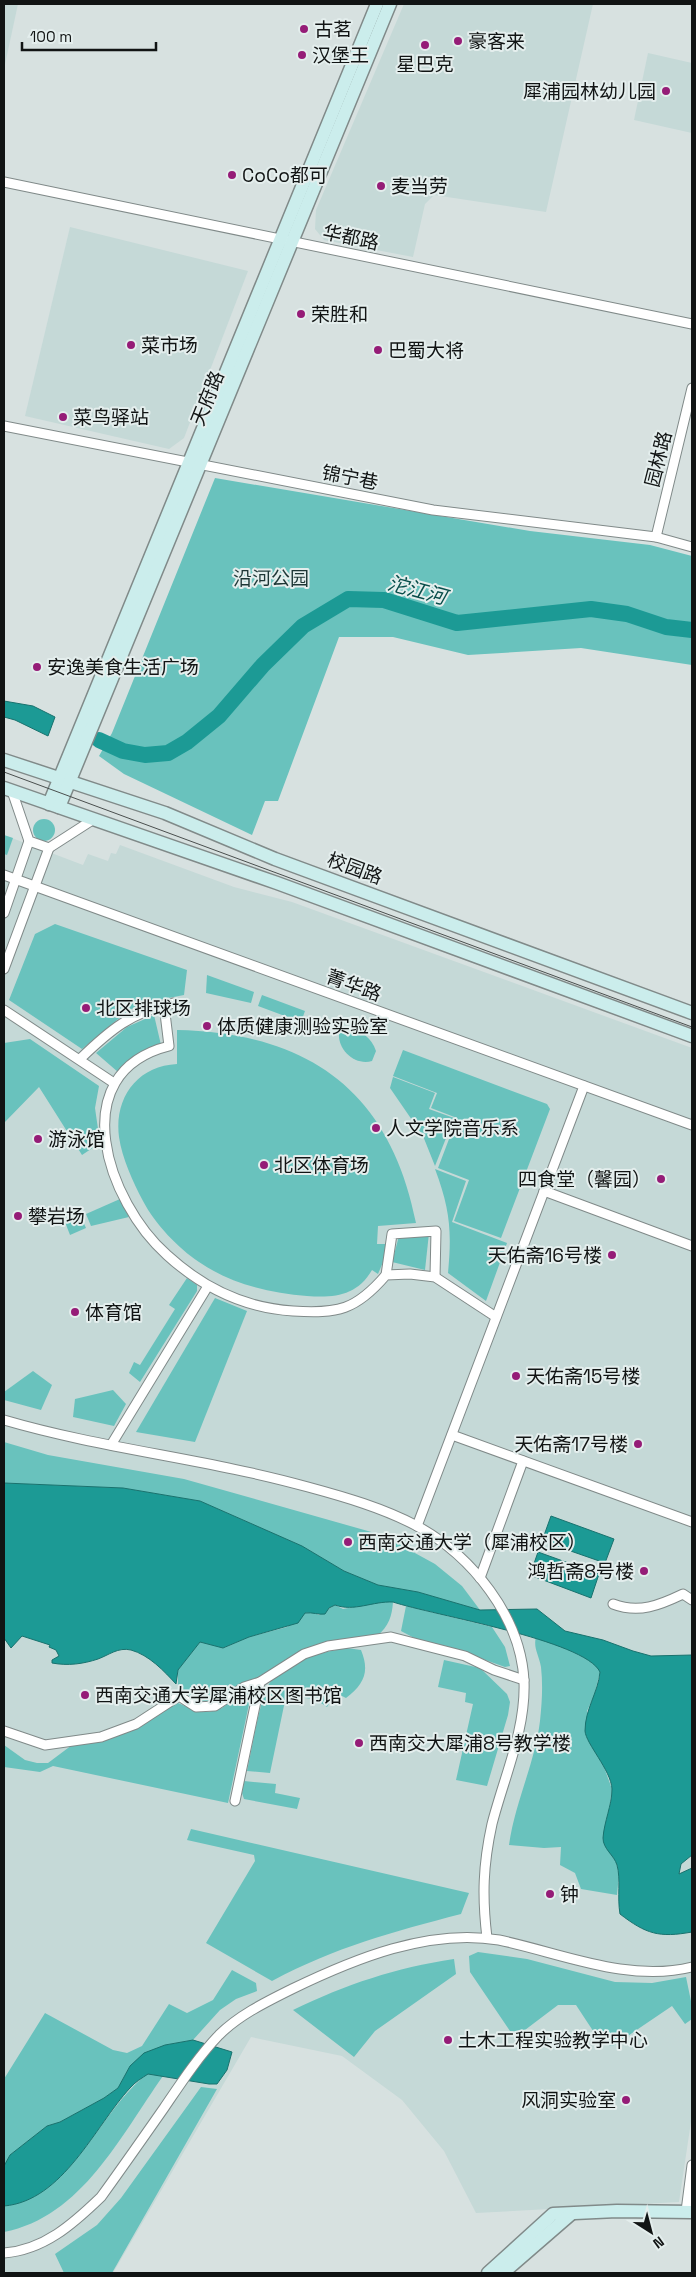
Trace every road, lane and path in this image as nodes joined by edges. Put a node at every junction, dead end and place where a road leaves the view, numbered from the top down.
1 (377, 4) edge
2 (390, 4) edge
3 (4, 182) edge
4 (286, 240) junction
5 (692, 324) edge
6 (692, 388) edge
7 (4, 426) edge
8 (195, 463) junction
9 (656, 538) junction
10 (692, 548) edge
11 (4, 760) edge
12 (65, 779) junction
13 (8, 789) edge
14 (54, 806) junction
15 (94, 819) junction
16 (29, 841) junction
17 (49, 848) junction
18 (4, 875) edge
19 (15, 879) junction
20 (36, 886) junction
21 (4, 913) edge
22 (4, 969) edge
23 (174, 1002) dead end
24 (164, 1005) junction
25 (4, 1010) edge
26 (692, 1013) edge
27 (692, 1036) edge
28 (80, 1059) junction
29 (114, 1083) junction
30 (584, 1086) junction
31 (692, 1126) edge
32 (544, 1192) junction
33 (692, 1246) edge
34 (386, 1275) junction
35 (435, 1277) junction
36 (208, 1286) junction
37 (496, 1317) junction
38 (4, 1420) edge
39 (452, 1435) junction
40 (112, 1444) junction
41 (523, 1461) junction
42 (692, 1522) edge
43 (417, 1526) junction
44 (480, 1578) junction
45 (692, 1600) edge
46 (614, 1604) dead end
47 (524, 1680) junction
48 (260, 1682) junction
49 (4, 1731) edge
50 (235, 1801) dead end
51 (487, 1938) junction
52 (692, 1967) edge
53 (692, 2164) edge
54 (689, 2212) edge
55 (572, 2214) junction
56 (4, 2253) edge
57 (488, 2273) edge
58 (503, 2273) edge

1 - 4 street, 天府路
2 - 4 street, 天府路
3 - 4 street, 华都路
4 - 5 street, 华都路
4 - 8 street, 天府路
6 - 9 street, 园林路
7 - 8 street, 锦宁巷
8 - 9 street, 锦宁巷
8 - 12 street, 天府路
9 - 10 street, 锦宁巷
11 - 12 street, 校园路
12 - 14 street, 天府路
12 - 26 street, 校园路
13 - 14 street
13 - 16 street
14 - 15 street
15 - 17 street
15 - 27 street
16 - 17 street
16 - 19 street
17 - 20 street
18 - 19 street, 菁华路
19 - 20 street, 菁华路
19 - 21 street
20 - 22 street
20 - 30 street, 菁华路
23 - 24 street
24 - 28 street
24 - 29 street
25 - 28 street
28 - 29 street
29 - 36 street
30 - 31 street, 菁华路
30 - 32 street
32 - 33 street
32 - 37 street
34 - 35 street
34 - 35 street
34 - 36 street
35 - 37 street
36 - 40 street
37 - 39 street
38 - 40 street
39 - 41 street
39 - 43 street
40 - 43 street
41 - 42 street
41 - 44 street
43 - 44 street
44 - 47 street
45 - 46 street
47 - 48 street
47 - 51 street
48 - 49 street
48 - 50 street
51 - 52 street
51 - 56 street
53 - 54 street
54 - 55 street
55 - 57 street
55 - 58 street

